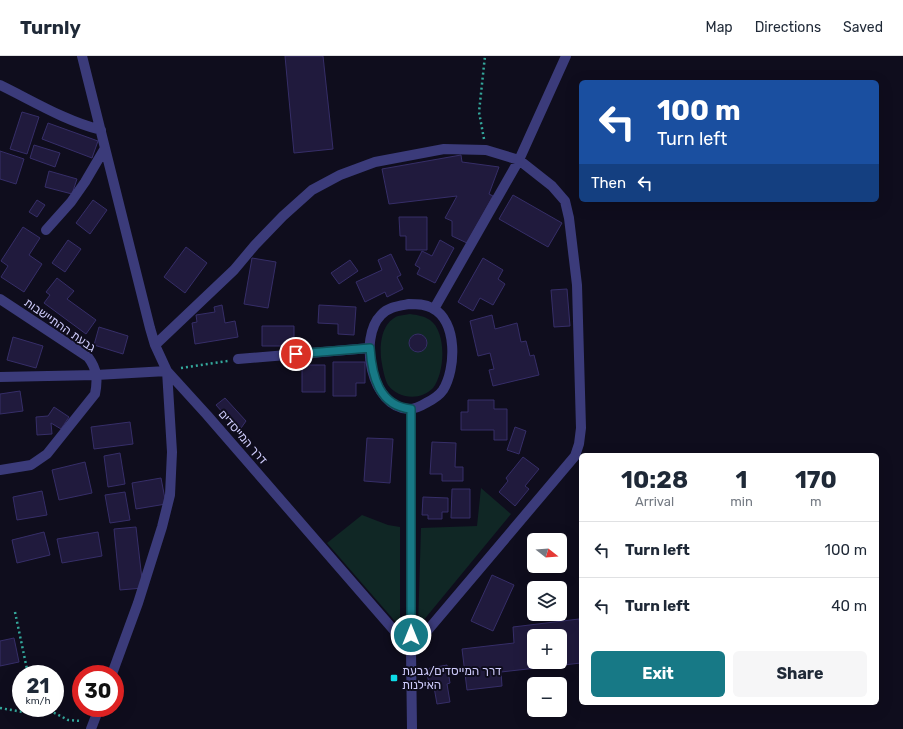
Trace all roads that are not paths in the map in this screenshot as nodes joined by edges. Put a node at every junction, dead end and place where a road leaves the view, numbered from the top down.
1 (82, 56) edge
2 (566, 56) edge
3 (0, 84) edge
4 (101, 130) junction
5 (105, 148) junction
6 (519, 160) junction
7 (46, 230) dead end
8 (0, 299) edge
9 (434, 309) junction
10 (155, 345) junction
11 (370, 348) junction
12 (238, 359) road end
13 (167, 371) junction
14 (96, 375) junction
15 (0, 377) edge
16 (411, 409) junction
17 (0, 470) edge
18 (411, 650) junction
19 (115, 665) edge
20 (96, 717) edge
21 (91, 729) edge
22 (412, 729) edge

1 - 4 street, דרך המייסדים
2 - 6 street
3 - 4 street
4 - 5 street, דרך המייסדים
5 - 7 street
5 - 10 street, דרך המייסדים
6 - 9 street
6 - 10 street
6 - 18 street
8 - 14 street, גבעת ההתיישבות
9 - 11 street
9 - 16 street
10 - 13 street, דרך המייסדים
11 - 12 street
11 - 16 street
13 - 14 street
13 - 18 street, דרך המייסדים
13 - 19 street
14 - 15 street
14 - 17 street, גבעת ההתיישבות
16 - 18 street
18 - 22 street
20 - 21 street

